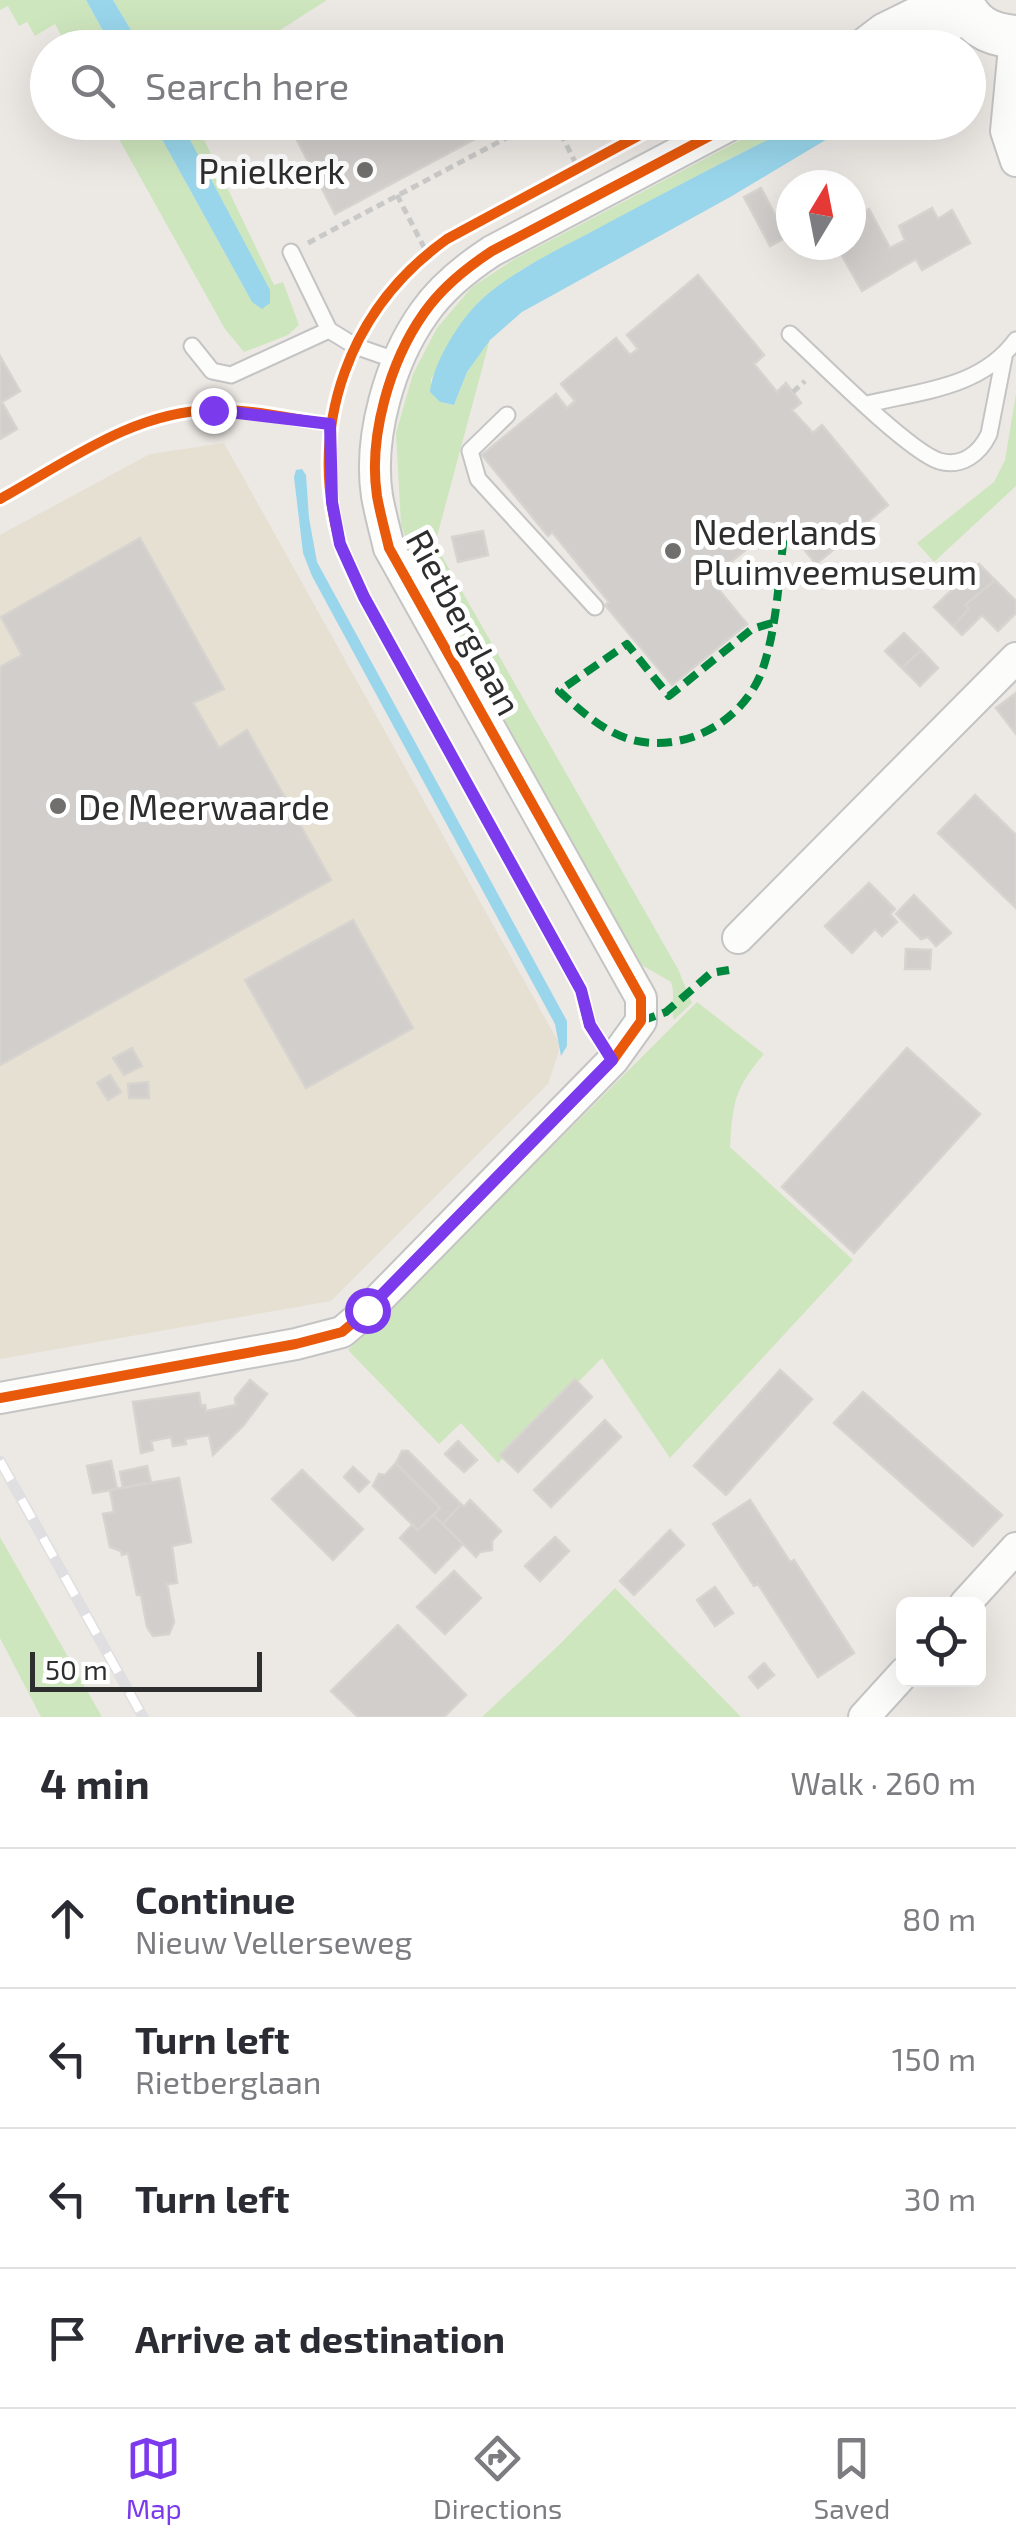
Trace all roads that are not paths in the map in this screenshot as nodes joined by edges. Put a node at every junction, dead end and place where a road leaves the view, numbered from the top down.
1 (957, 5) edge
2 (882, 30) edge
3 (928, 30) edge
4 (984, 30) edge
5 (986, 31) edge
6 (1016, 37) edge
7 (702, 140) edge
8 (1016, 161) edge
9 (291, 252) road end
10 (329, 330) junction
11 (790, 334) dead end
12 (1016, 340) edge
13 (192, 346) dead end
14 (1004, 357) junction
15 (398, 361) junction
16 (867, 404) junction
17 (507, 415) dead end
18 (595, 607) dead end
19 (1016, 658) edge
20 (738, 938) dead end
21 (0, 1398) edge
22 (1016, 1548) edge
23 (972, 1597) edge
24 (896, 1682) edge
25 (864, 1717) edge

1 - 2 street
1 - 3 street
1 - 4 main road
5 - 6 main road
6 - 8 street
7 - 15 street, Rietberglaan
9 - 10 lane
10 - 13 lane
10 - 15 lane
11 - 16 lane
12 - 14 lane
14 - 16 lane
14 - 16 lane
15 - 21 street, Rietberglaan
17 - 18 lane
19 - 20 street
22 - 23 street
24 - 25 street

